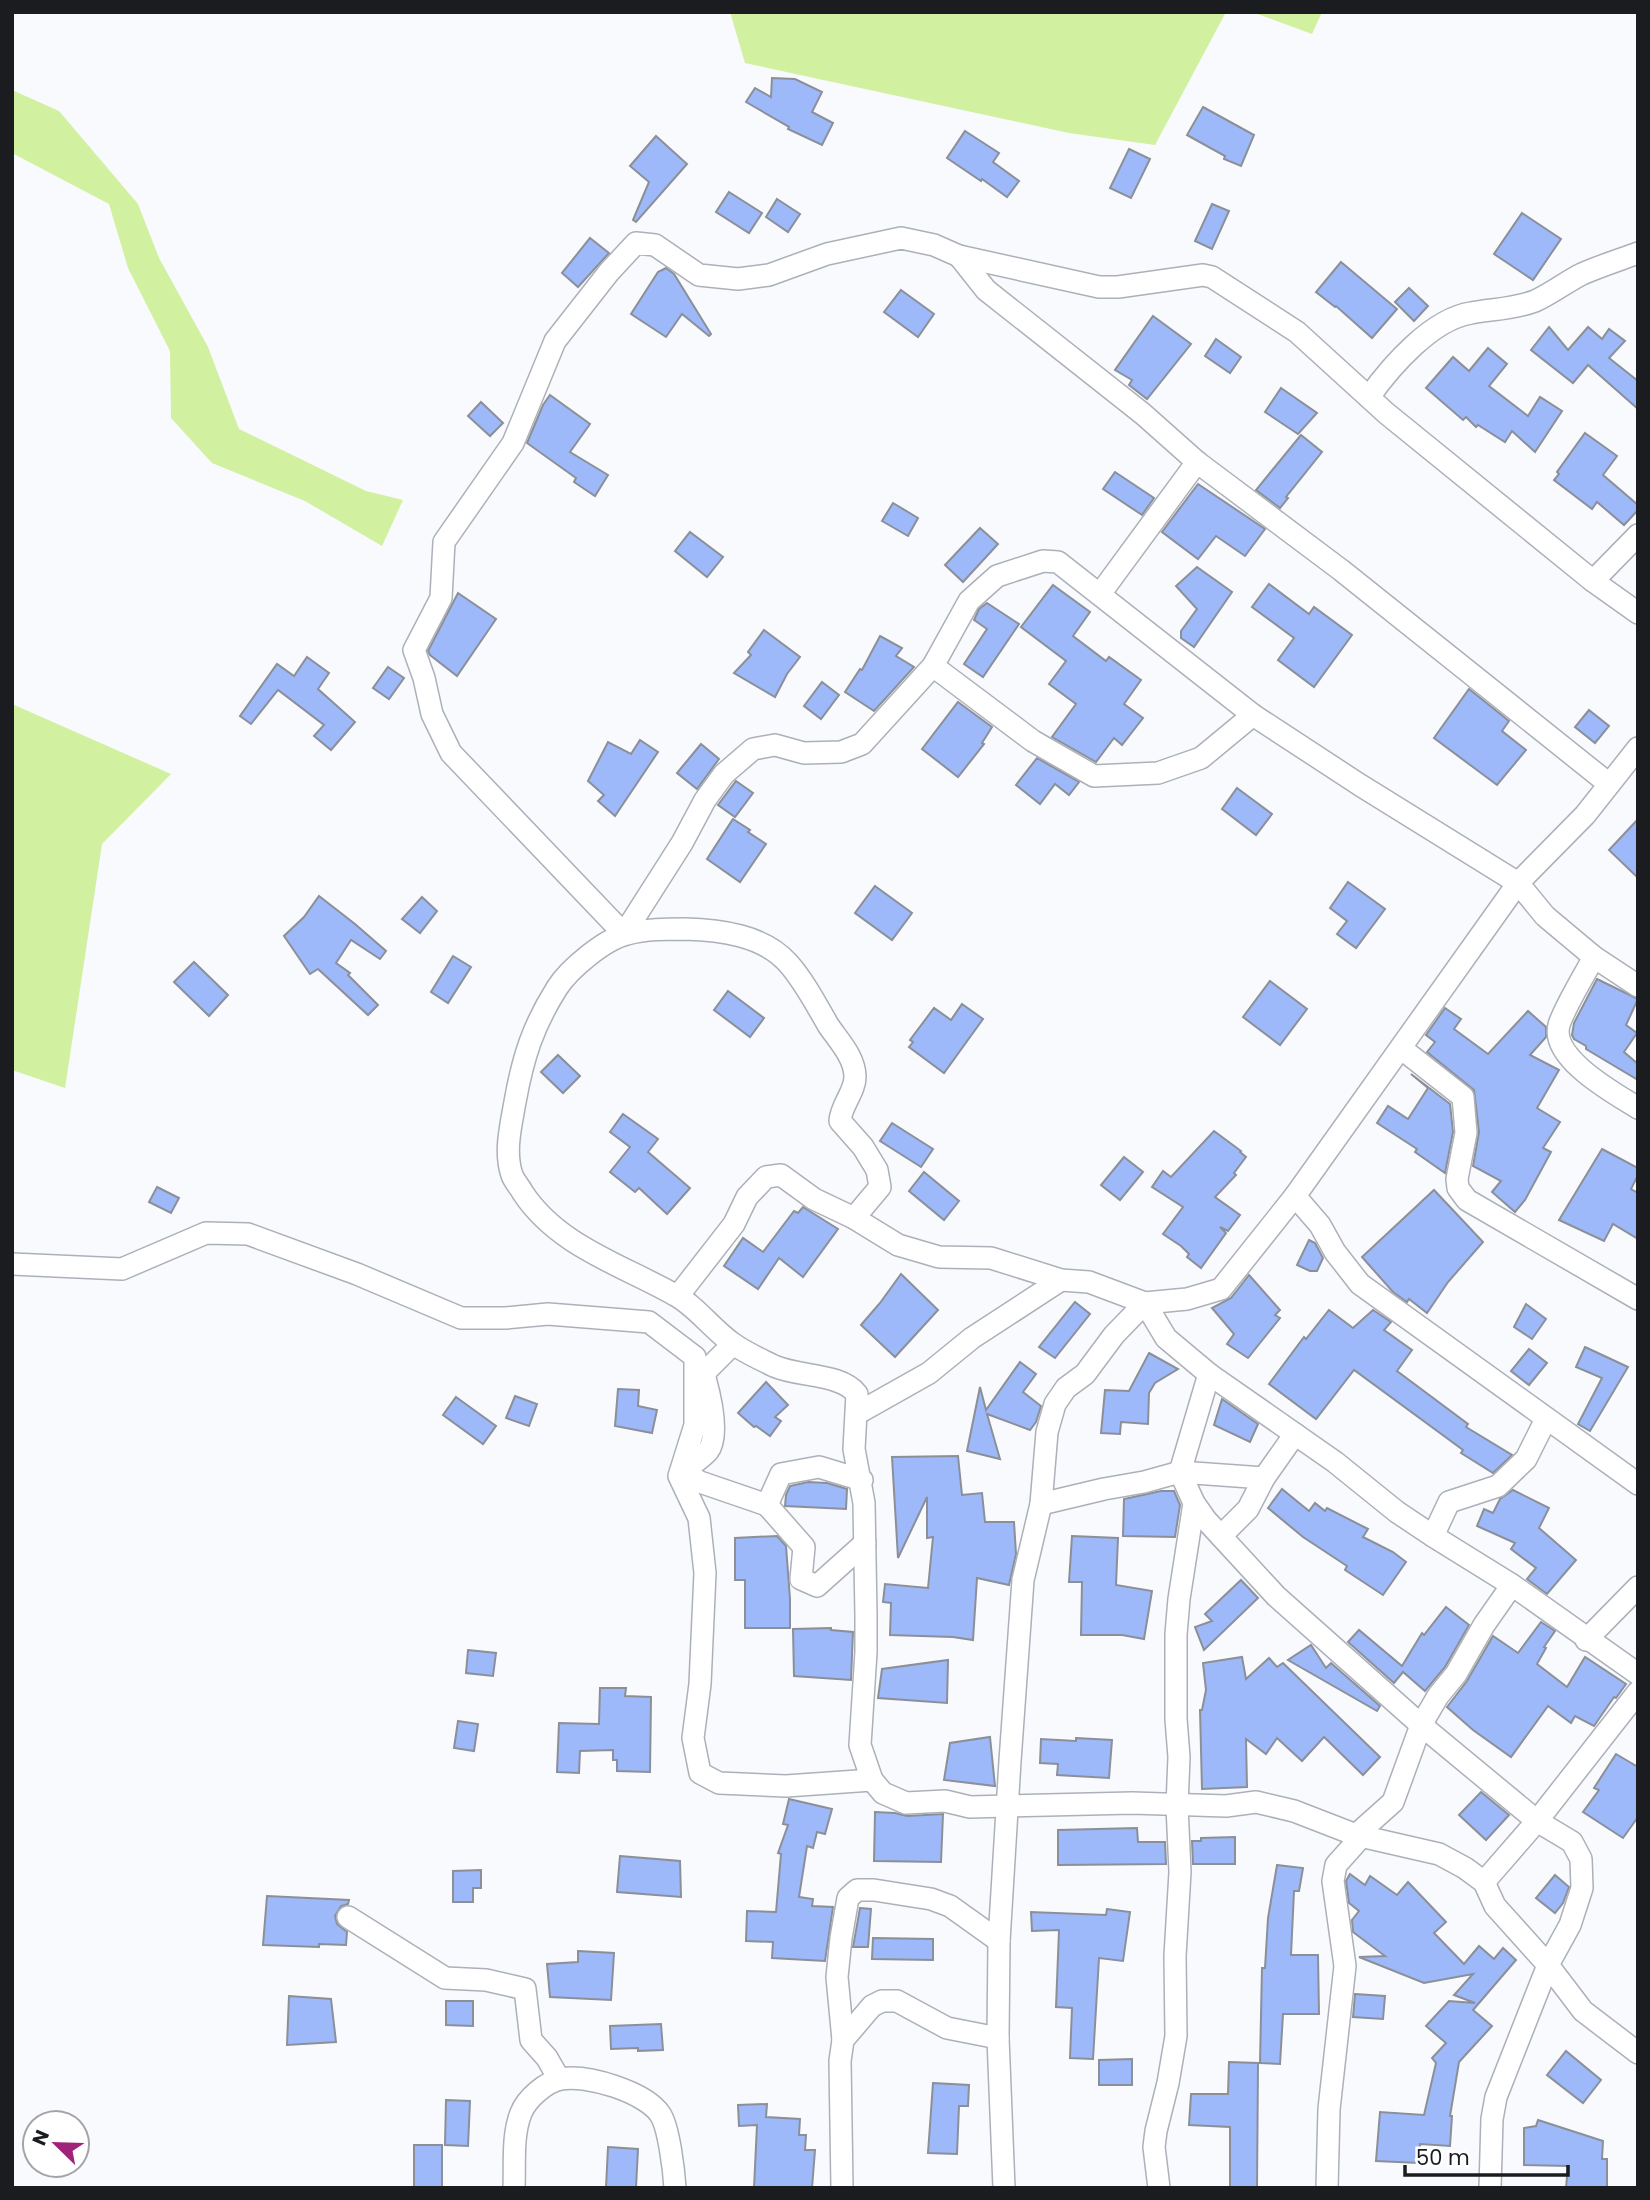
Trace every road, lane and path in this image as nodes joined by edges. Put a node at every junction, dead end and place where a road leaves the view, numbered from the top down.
1 (1638, 253) edge
2 (959, 256) junction
3 (1369, 397) junction
4 (1197, 462) junction
5 (1638, 535) edge
6 (1593, 581) junction
7 (1100, 594) junction
8 (1638, 613) edge
9 (933, 666) junction
10 (1253, 715) junction
11 (1637, 753) edge
12 (1609, 784) junction
13 (1518, 883) junction
14 (624, 934) junction
15 (1594, 957) junction
16 (1638, 985) edge
17 (1402, 1049) junction
18 (1638, 1108) edge
19 (1295, 1196) junction
20 (854, 1218) junction
21 (12, 1264) edge
22 (1061, 1280) junction
23 (678, 1296) junction
24 (1638, 1299) edge
25 (1145, 1303) junction
26 (733, 1343) junction
27 (1209, 1374) junction
28 (858, 1413) junction
29 (1546, 1419) junction
30 (1295, 1434) junction
31 (1180, 1472) junction
32 (1264, 1478) junction
33 (862, 1480) junction
34 (1638, 1484) edge
35 (1194, 1503) junction
36 (1041, 1504) junction
37 (767, 1505) junction
38 (1221, 1536) junction
39 (1433, 1536) junction
40 (864, 1543) junction
41 (1513, 1585) junction
42 (1638, 1587) edge
43 (1586, 1640) junction
44 (1638, 1674) edge
45 (1638, 1692) edge
46 (1421, 1725) junction
47 (872, 1780) junction
48 (1008, 1806) junction
49 (1177, 1806) junction
50 (1537, 1821) junction
51 (1356, 1835) junction
52 (1484, 1882) junction
53 (348, 1917) dead end
54 (999, 1941) junction
55 (1548, 1965) junction
56 (998, 2038) junction
57 (843, 2040) junction
58 (1638, 2053) edge
59 (559, 2079) junction
60 (514, 2188) edge
61 (675, 2188) edge
62 (842, 2188) edge
63 (1003, 2188) edge
64 (1159, 2188) edge
65 (1327, 2188) edge
66 (1490, 2188) edge

1 - 3 street
2 - 3 street
2 - 4 street
2 - 14 street
3 - 6 street
4 - 7 street
4 - 12 street
5 - 6 street
6 - 8 street
7 - 9 street
7 - 10 street
9 - 10 street
9 - 14 street
10 - 13 street
11 - 12 street
12 - 13 street
13 - 15 street
13 - 17 street
14 - 20 street
14 - 23 street
15 - 16 street
15 - 18 street
17 - 19 street
17 - 24 street
19 - 25 street
19 - 29 street
20 - 22 street
20 - 23 street
21 - 47 street
22 - 25 street
22 - 28 street
23 - 26 street
25 - 27 street
25 - 36 street
26 - 28 street
26 - 37 street
27 - 30 street
27 - 31 street
28 - 33 street
29 - 34 street
29 - 39 street
30 - 32 street
30 - 39 street
31 - 32 street
31 - 35 street
31 - 36 street
32 - 38 street
33 - 37 street
33 - 40 street
35 - 38 street
35 - 49 street
36 - 48 street
37 - 40 street
38 - 46 street
39 - 41 street
40 - 47 street
41 - 43 street
41 - 46 street
42 - 43 street
43 - 44 street
45 - 50 street
46 - 50 street
46 - 51 street
47 - 48 street
48 - 49 street
48 - 54 street
49 - 51 street
49 - 64 street
50 - 52 street
50 - 55 street
51 - 52 street
51 - 65 street
52 - 55 street
53 - 59 street
54 - 56 street
54 - 57 street
55 - 58 street
55 - 66 street
56 - 57 street
56 - 63 street
57 - 62 street
59 - 60 street
59 - 61 street

